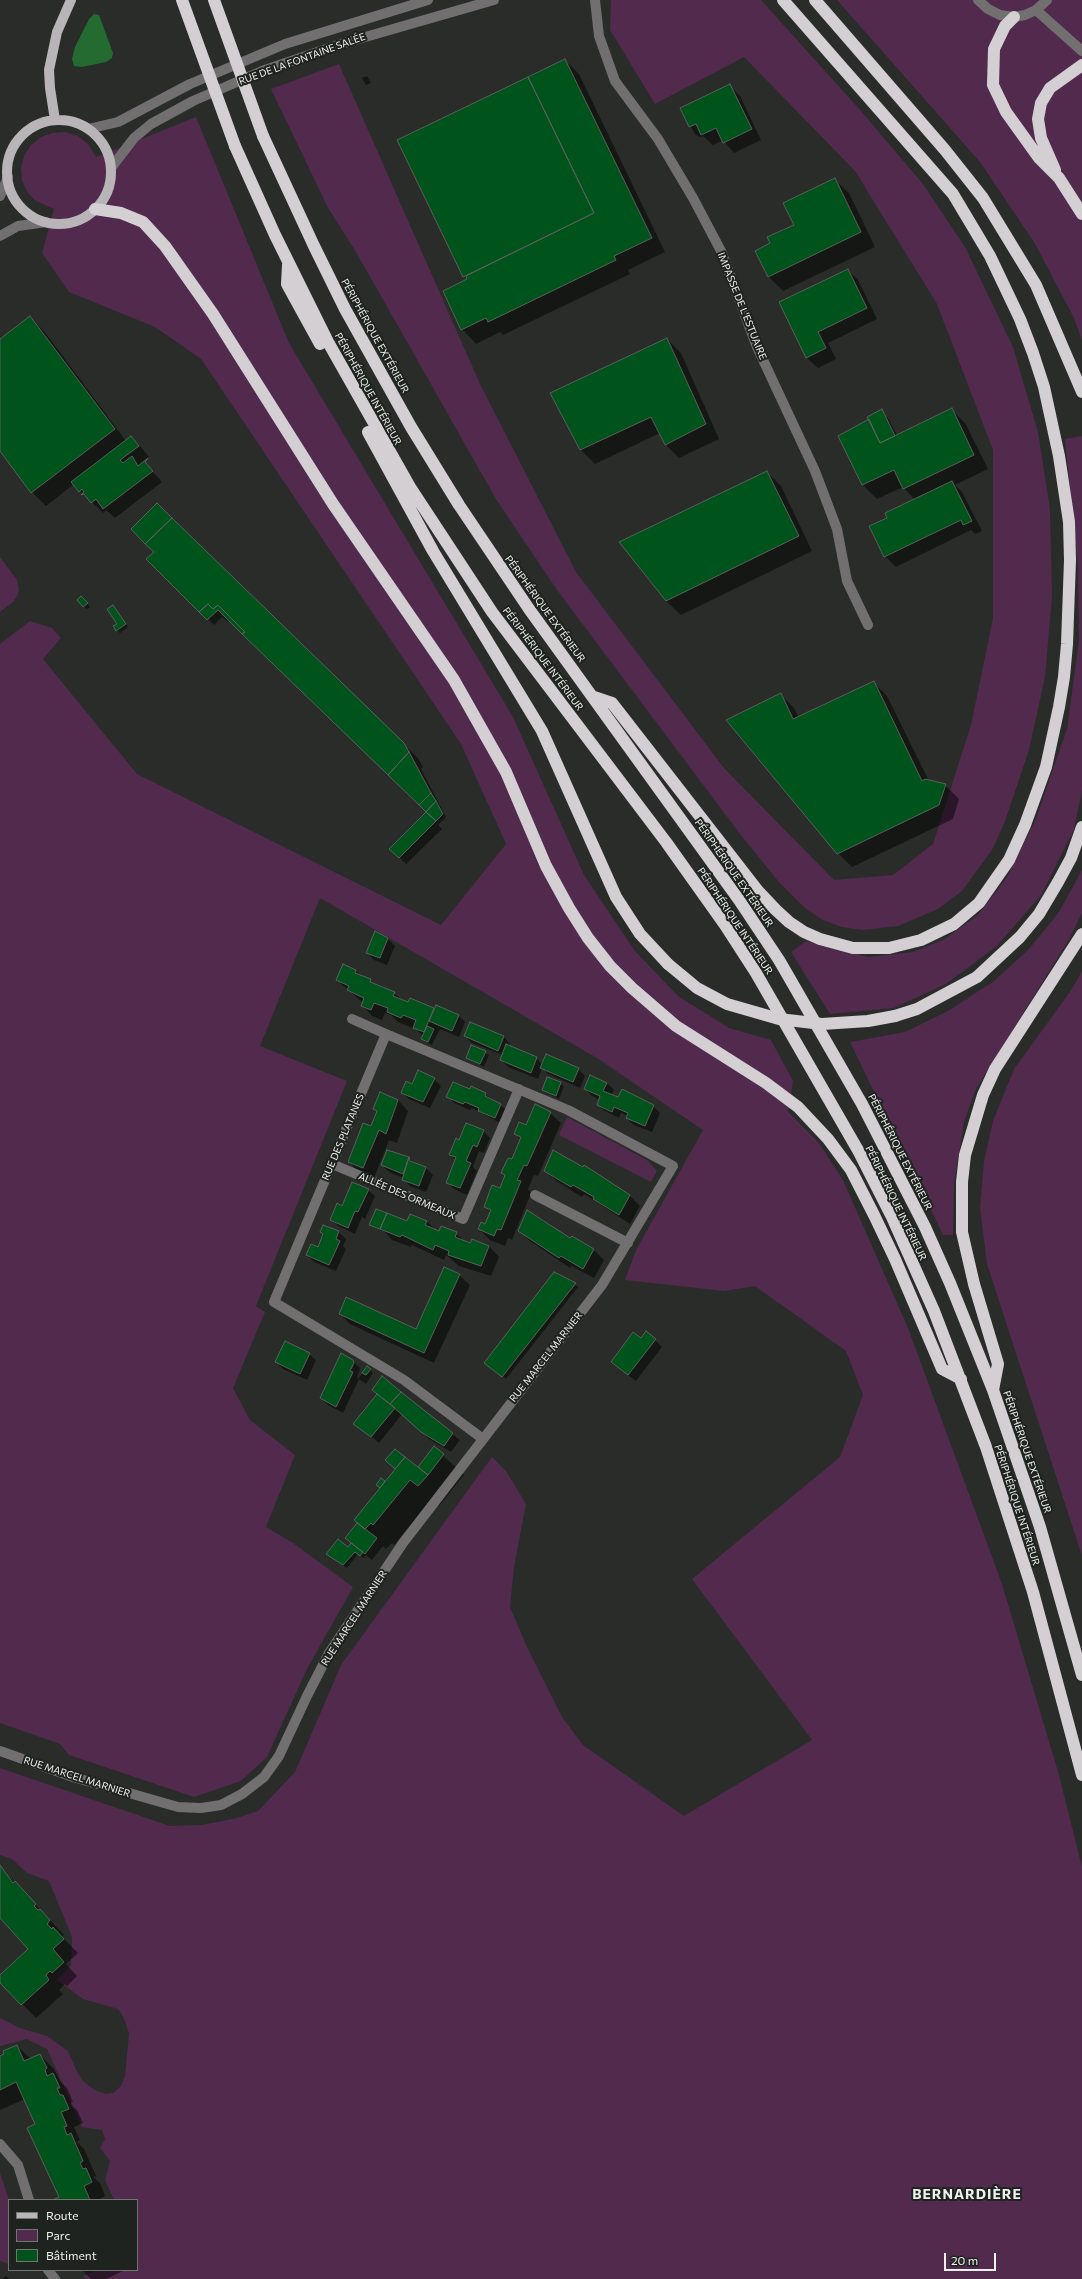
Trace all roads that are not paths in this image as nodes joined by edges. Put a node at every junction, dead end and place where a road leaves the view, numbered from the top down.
1 (71, 0) edge
2 (182, 0) edge
3 (214, 0) edge
4 (428, 0) edge
5 (494, 0) edge
6 (595, 0) edge
7 (783, 0) edge
8 (815, 0) edge
9 (978, 0) edge
10 (1047, 0) edge
11 (1036, 10) junction
12 (1014, 17) junction
13 (1082, 51) edge
14 (1082, 65) edge
15 (55, 120) junction
16 (88, 128) junction
17 (111, 168) junction
18 (8, 177) junction
19 (1059, 178) junction
20 (0, 196) edge
21 (95, 209) junction
22 (1082, 214) edge
23 (46, 222) junction
24 (0, 236) edge
25 (288, 263) junction
26 (1082, 392) edge
27 (868, 625) dead end
28 (594, 697) junction
29 (1082, 826) edge
30 (1082, 934) edge
31 (352, 1019) dead end
32 (386, 1034) junction
33 (519, 1089) junction
34 (332, 1164) junction
35 (535, 1195) dead end
36 (628, 1243) junction
37 (961, 1379) junction
38 (993, 1390) junction
39 (483, 1439) junction
40 (1082, 1675) edge
41 (0, 1751) edge
42 (1082, 1775) edge
43 (0, 2144) edge
44 (29, 2199) edge
45 (49, 2271) edge
46 (55, 2279) edge

1 - 15 main road
2 - 25 highway, PÉRIPHÉRIQUE INTÉRIEUR, bridge
3 - 28 highway, PÉRIPHÉRIQUE EXTÉRIEUR, bridge
4 - 16 street, RUE DE LA FONTAINE SALÉE
5 - 17 street, RUE DE LA FONTAINE SALÉE
6 - 27 street, IMPASSE DE L'ESTUAIRE
7 - 28 highway
8 - 26 highway
9 - 12 street
10 - 11 street
11 - 12 street
11 - 13 street
12 - 19 highway
14 - 19 highway
15 - 16 main road
15 - 18 main road
16 - 17 main road
17 - 21 main road
18 - 20 street
18 - 23 main road
19 - 22 highway
21 - 23 main road
21 - 37 highway
23 - 24 street
25 - 29 highway, bridge
25 - 37 highway, PÉRIPHÉRIQUE INTÉRIEUR
28 - 38 highway, PÉRIPHÉRIQUE EXTÉRIEUR
30 - 38 highway
31 - 32 street
32 - 33 street
32 - 34 street, RUE DES PLATANES
33 - 34 street, ALLÉE DES ORMEAUX
33 - 36 street, RUE MARCEL MARNIER
34 - 39 street, RUE DES PLATANES
35 - 36 street
36 - 39 street, RUE MARCEL MARNIER
37 - 42 highway, PÉRIPHÉRIQUE INTÉRIEUR
38 - 40 highway, PÉRIPHÉRIQUE EXTÉRIEUR
39 - 41 street, RUE MARCEL MARNIER
43 - 44 street
45 - 46 street

